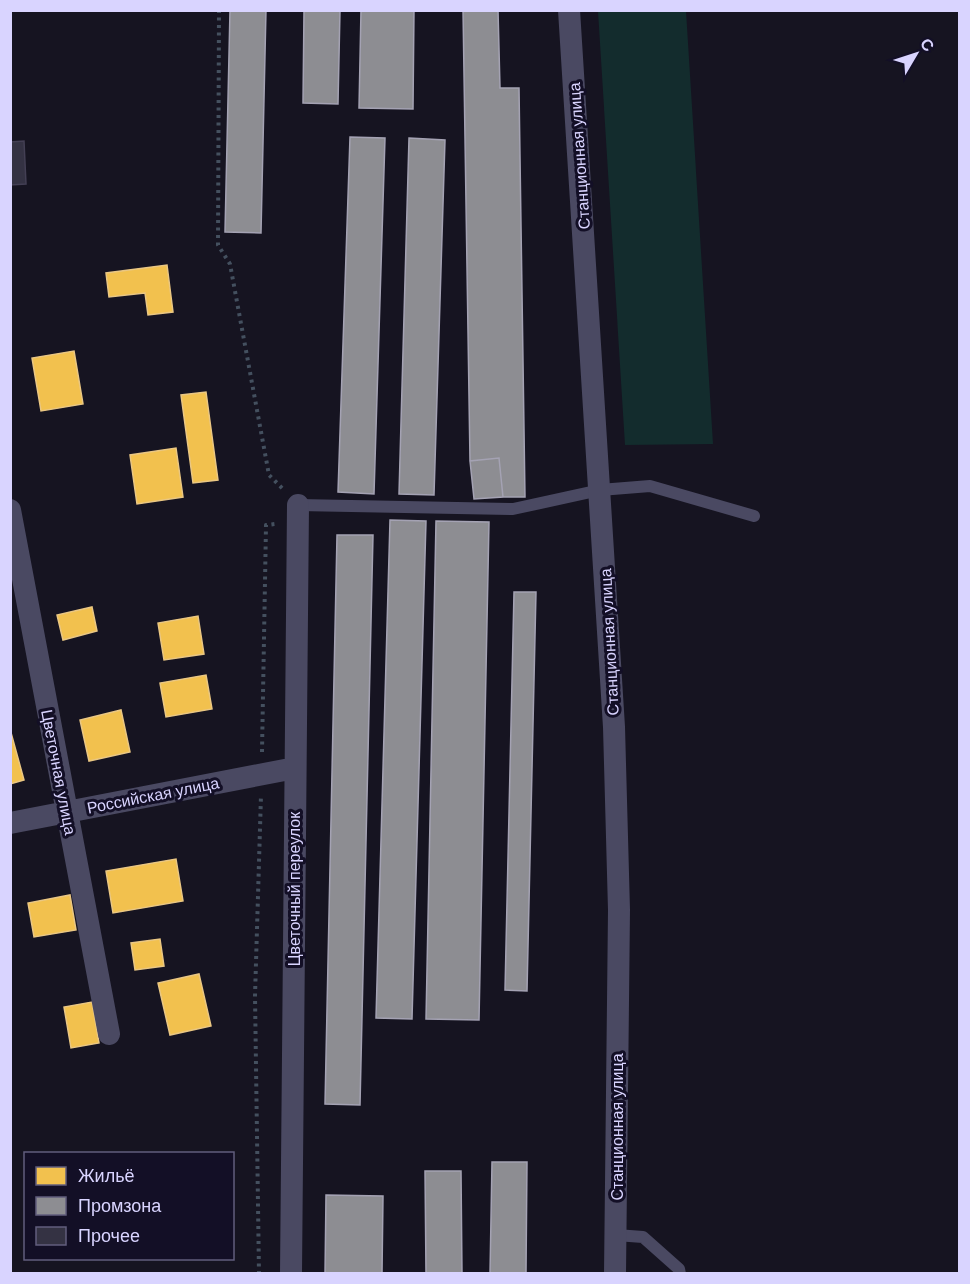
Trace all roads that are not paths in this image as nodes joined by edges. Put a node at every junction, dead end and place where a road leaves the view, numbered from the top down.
1 (569, 10) edge
2 (600, 490) junction
3 (298, 505) joint
4 (10, 510) edge
5 (754, 516) dead end
6 (295, 768) junction
7 (66, 811) junction
8 (10, 823) edge
9 (110, 1034) dead end
10 (616, 1235) junction
11 (291, 1274) edge
12 (615, 1274) edge
13 (680, 1274) edge

1 - 2 street, Станционная улица
2 - 3 lane
2 - 5 lane
2 - 10 street, Станционная улица
3 - 6 street, Цветочный переулок
4 - 7 street, Цветочная улица
6 - 7 street, Российская улица
6 - 11 street, Цветочный переулок
7 - 8 street, Российская улица
7 - 9 street, Цветочная улица
10 - 12 street, Станционная улица
10 - 13 lane

